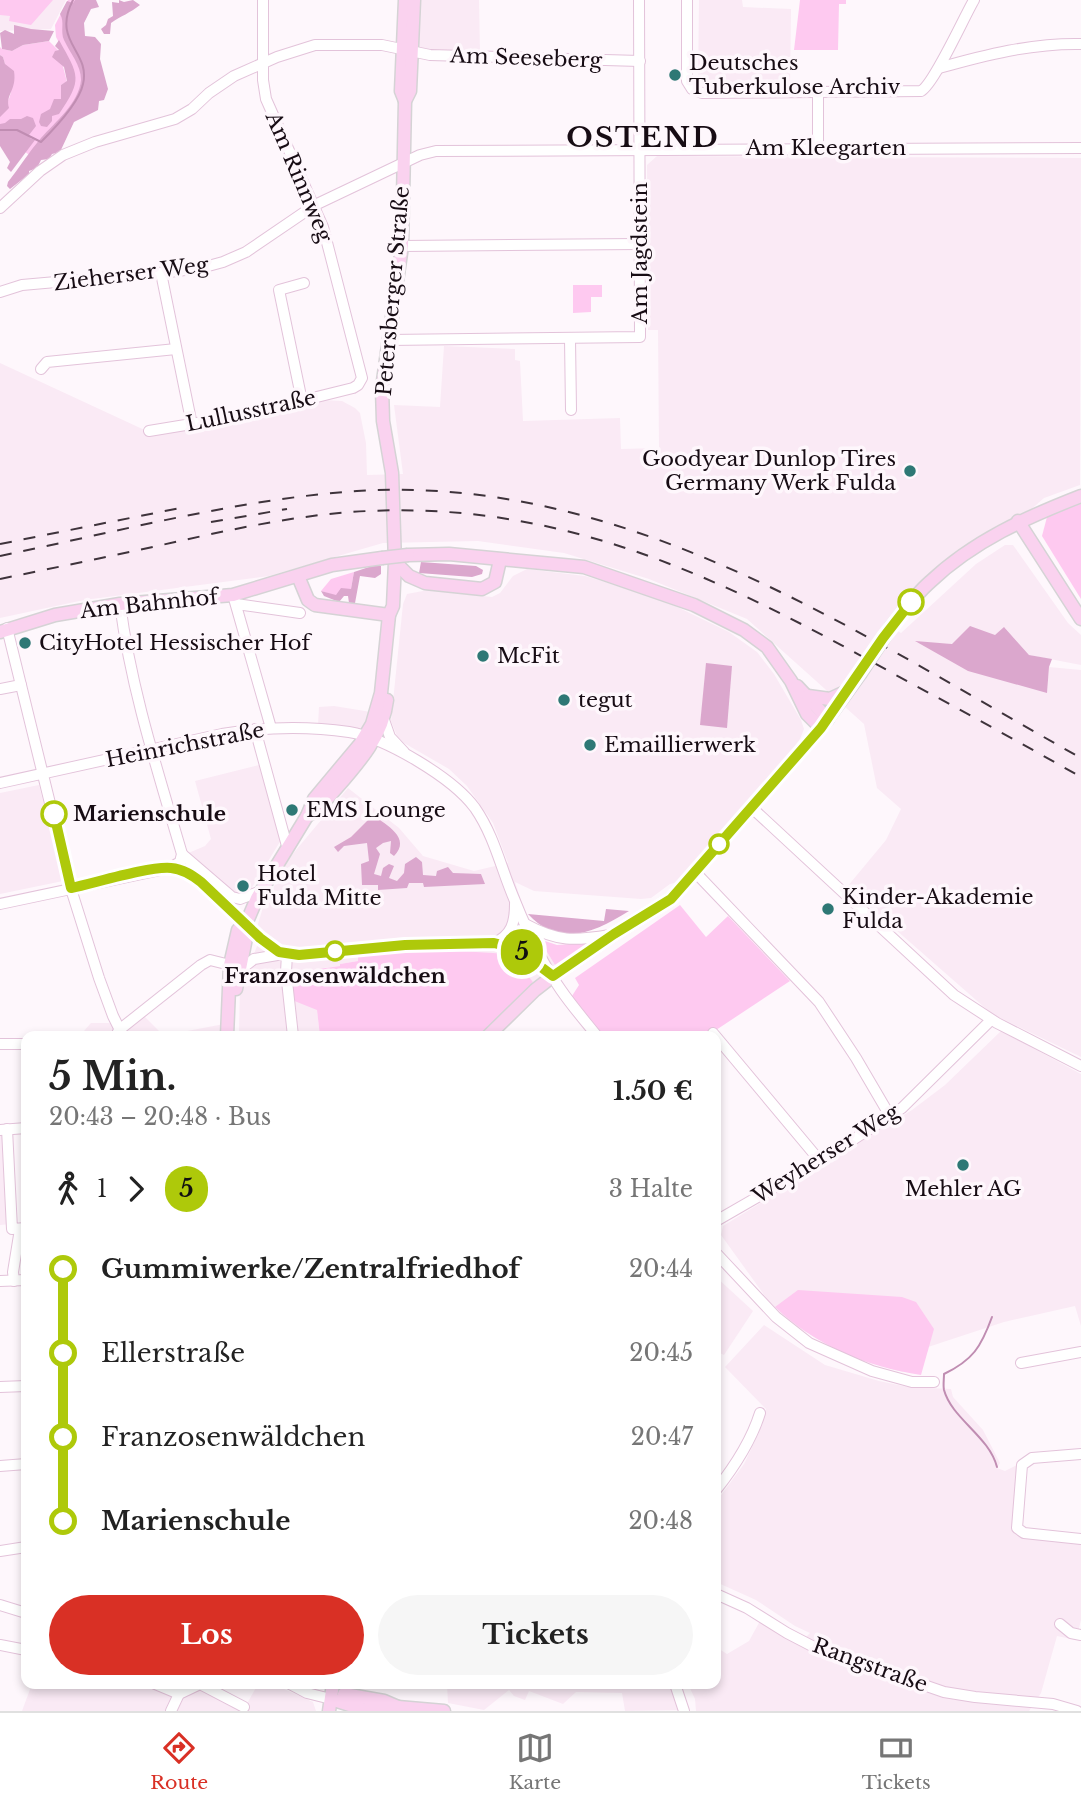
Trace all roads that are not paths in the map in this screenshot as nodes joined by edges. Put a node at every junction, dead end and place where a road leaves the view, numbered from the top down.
1 (263, 0) edge
2 (405, 0) edge
3 (414, 0) edge
4 (639, 0) edge
5 (687, 0) edge
6 (974, 0) edge
7 (1081, 44) edge
8 (408, 50) junction
9 (640, 61) junction
10 (262, 63) junction
11 (939, 68) junction
12 (818, 93) junction
13 (1081, 148) edge
14 (818, 149) junction
15 (640, 150) junction
16 (404, 162) junction
17 (315, 205) junction
18 (0, 208) edge
19 (640, 244) junction
20 (402, 246) junction
21 (161, 273) junction
22 (304, 283) dead end
23 (0, 291) edge
24 (570, 339) junction
25 (389, 340) junction
26 (176, 349) junction
27 (41, 369) dead end
28 (353, 388) joint
29 (302, 401) junction
30 (571, 410) dead end
31 (192, 425) junction
32 (149, 431) dead end
33 (1081, 496) edge
34 (1018, 521) junction
35 (388, 560) junction
36 (500, 560) junction
37 (299, 576) junction
38 (425, 583) junction
39 (234, 600) junction
40 (120, 604) junction
41 (392, 606) junction
42 (300, 612) dead end
43 (1081, 619) edge
44 (4, 630) edge
45 (791, 681) junction
46 (21, 685) junction
47 (0, 689) edge
48 (848, 690) junction
49 (808, 696) junction
50 (384, 720) junction
51 (825, 723) junction
52 (271, 728) junction
53 (255, 729) junction
54 (369, 739) junction
55 (151, 749) junction
56 (409, 757) junction
57 (44, 773) junction
58 (0, 783) edge
59 (751, 807) junction
60 (287, 846) junction
61 (181, 855) junction
62 (170, 868) junction
63 (695, 872) junction
64 (71, 888) junction
65 (262, 891) junction
66 (515, 901) junction
67 (0, 904) edge
68 (246, 924) junction
69 (525, 924) junction
70 (614, 934) junction
71 (494, 943) junction
72 (288, 954) junction
73 (234, 968) junction
74 (553, 976) junction
75 (991, 1020) junction
76 (118, 1031) edge
77 (123, 1031) edge
78 (228, 1031) edge
79 (234, 1031) edge
80 (292, 1031) edge
81 (493, 1031) edge
82 (593, 1031) edge
83 (721, 1043) edge
84 (0, 1044) edge
85 (21, 1044) edge
86 (1081, 1066) edge
87 (890, 1116) junction
88 (4, 1130) edge
89 (820, 1161) junction
90 (721, 1218) edge
91 (17, 1226) edge
92 (0, 1229) edge
93 (721, 1258) edge
94 (21, 1280) edge
95 (0, 1281) edge
96 (14, 1281) junction
97 (1081, 1352) edge
98 (1021, 1363) dead end
99 (934, 1382) dead end
100 (21, 1386) edge
101 (0, 1388) edge
102 (760, 1413) dead end
103 (1081, 1454) edge
104 (21, 1464) edge
105 (0, 1466) edge
106 (721, 1484) edge
107 (1081, 1539) edge
108 (21, 1548) edge
109 (0, 1551) edge
110 (721, 1596) edge
111 (0, 1605) edge
112 (21, 1611) edge
113 (1060, 1624) dead end
114 (1081, 1635) edge
115 (0, 1645) edge
116 (21, 1649) edge
117 (167, 1689) edge
118 (190, 1689) edge
119 (210, 1689) edge
120 (299, 1689) edge
121 (677, 1689) edge
122 (179, 1694) junction
123 (339, 1701) edge
124 (244, 1707) dead end
125 (398, 1707) junction
126 (376, 1710) edge
127 (171, 1711) edge
128 (436, 1711) edge
129 (444, 1711) edge
130 (684, 1711) edge
131 (1077, 1711) edge

1 - 10 street, Am Rinnweg
2 - 8 main road, Petersberger Straße
3 - 8 main road, Petersberger Straße
4 - 9 street, Am Jagdstein
5 - 12 street
6 - 11 street
7 - 11 street
8 - 9 street, Am Seeseberg
8 - 10 street, Am Seeseberg
8 - 16 main road, Petersberger Straße
9 - 15 street, Am Jagdstein
10 - 17 street, Am Rinnweg
10 - 18 street, Am Seeseberg
11 - 12 street
12 - 14 street
13 - 14 street, Am Kleegarten
14 - 15 street, Am Kleegarten
15 - 16 street, Am Kleegarten
15 - 19 street, Am Jagdstein
16 - 17 street, Zieherser Weg
16 - 20 main road, Petersberger Straße
17 - 21 street, Zieherser Weg
17 - 28 street, Am Rinnweg
19 - 20 street
19 - 24 street, Am Jagdstein
20 - 25 main road, Petersberger Straße
21 - 23 street, Zieherser Weg
21 - 26 street
22 - 29 street
24 - 25 street
24 - 30 street
25 - 35 main road, Petersberger Straße
26 - 27 street
26 - 31 street
28 - 29 street, Lullusstraße
29 - 31 street, Lullusstraße
31 - 32 street, Lullusstraße
33 - 34 main road
34 - 43 main road
34 - 48 main road, bridge
35 - 36 main road, Am Bahnhof, bridge
35 - 37 main road, Am Bahnhof
35 - 38 main road
35 - 41 main road, Petersberger Straße
36 - 38 main road
36 - 45 main road, Am Bahnhof
37 - 39 main road, Am Bahnhof
37 - 41 main road
38 - 41 main road
39 - 40 main road, Am Bahnhof
39 - 42 street, Am Bahnhof
39 - 52 street
40 - 44 main road, Am Bahnhof
40 - 55 street
41 - 50 main road, Petersberger Straße
41 - 54 main road, Petersberger Straße
44 - 46 street
45 - 49 main road
45 - 51 main road
46 - 47 street
46 - 57 street
48 - 49 main road
48 - 51 main road
49 - 51 main road
50 - 54 main road, Petersberger Straße
50 - 56 street, Heinrichstraße
51 - 59 main road
52 - 53 street, Heinrichstraße
52 - 54 street, Heinrichstraße
53 - 55 street, Heinrichstraße
53 - 60 street
54 - 56 street, Heinrichstraße
54 - 60 main road, Petersberger Straße
55 - 57 street, Heinrichstraße
55 - 61 street
56 - 66 street, Heinrichstraße
57 - 58 street, Heinrichstraße
57 - 64 street
59 - 63 main road
59 - 75 street
60 - 65 main road, Petersberger Straße
61 - 62 street
61 - 65 street
62 - 64 street
62 - 68 street
63 - 70 main road
63 - 87 street
64 - 67 street
64 - 76 street
65 - 68 main road, Petersberger Straße
66 - 69 street, Heinrichstraße
66 - 71 street
68 - 72 street
68 - 73 main road, Petersberger Straße
69 - 70 street
69 - 74 street, Heinrichstraße
70 - 74 main road
71 - 72 street
71 - 74 street
72 - 73 street
72 - 80 street
73 - 77 street
73 - 78 main road
73 - 79 main road
74 - 81 main road
74 - 82 street, Heinrichstraße
75 - 86 street
75 - 87 street, Weyherser Weg
83 - 89 street
84 - 85 street
87 - 89 street, Weyherser Weg
88 - 91 street
89 - 90 street, Weyherser Weg
91 - 92 street
91 - 96 street
93 - 99 street
94 - 96 street
95 - 96 street
97 - 98 street
100 - 101 street
102 - 106 street
103 - 107 street
104 - 105 street
108 - 109 street
110 - 131 street, Rangstraße
111 - 112 street
113 - 114 street
115 - 116 street
117 - 122 street
118 - 122 street
119 - 124 street
120 - 123 street
121 - 130 street
122 - 127 street
123 - 125 main road
123 - 126 main road
125 - 126 main road
125 - 128 main road
128 - 129 main road

